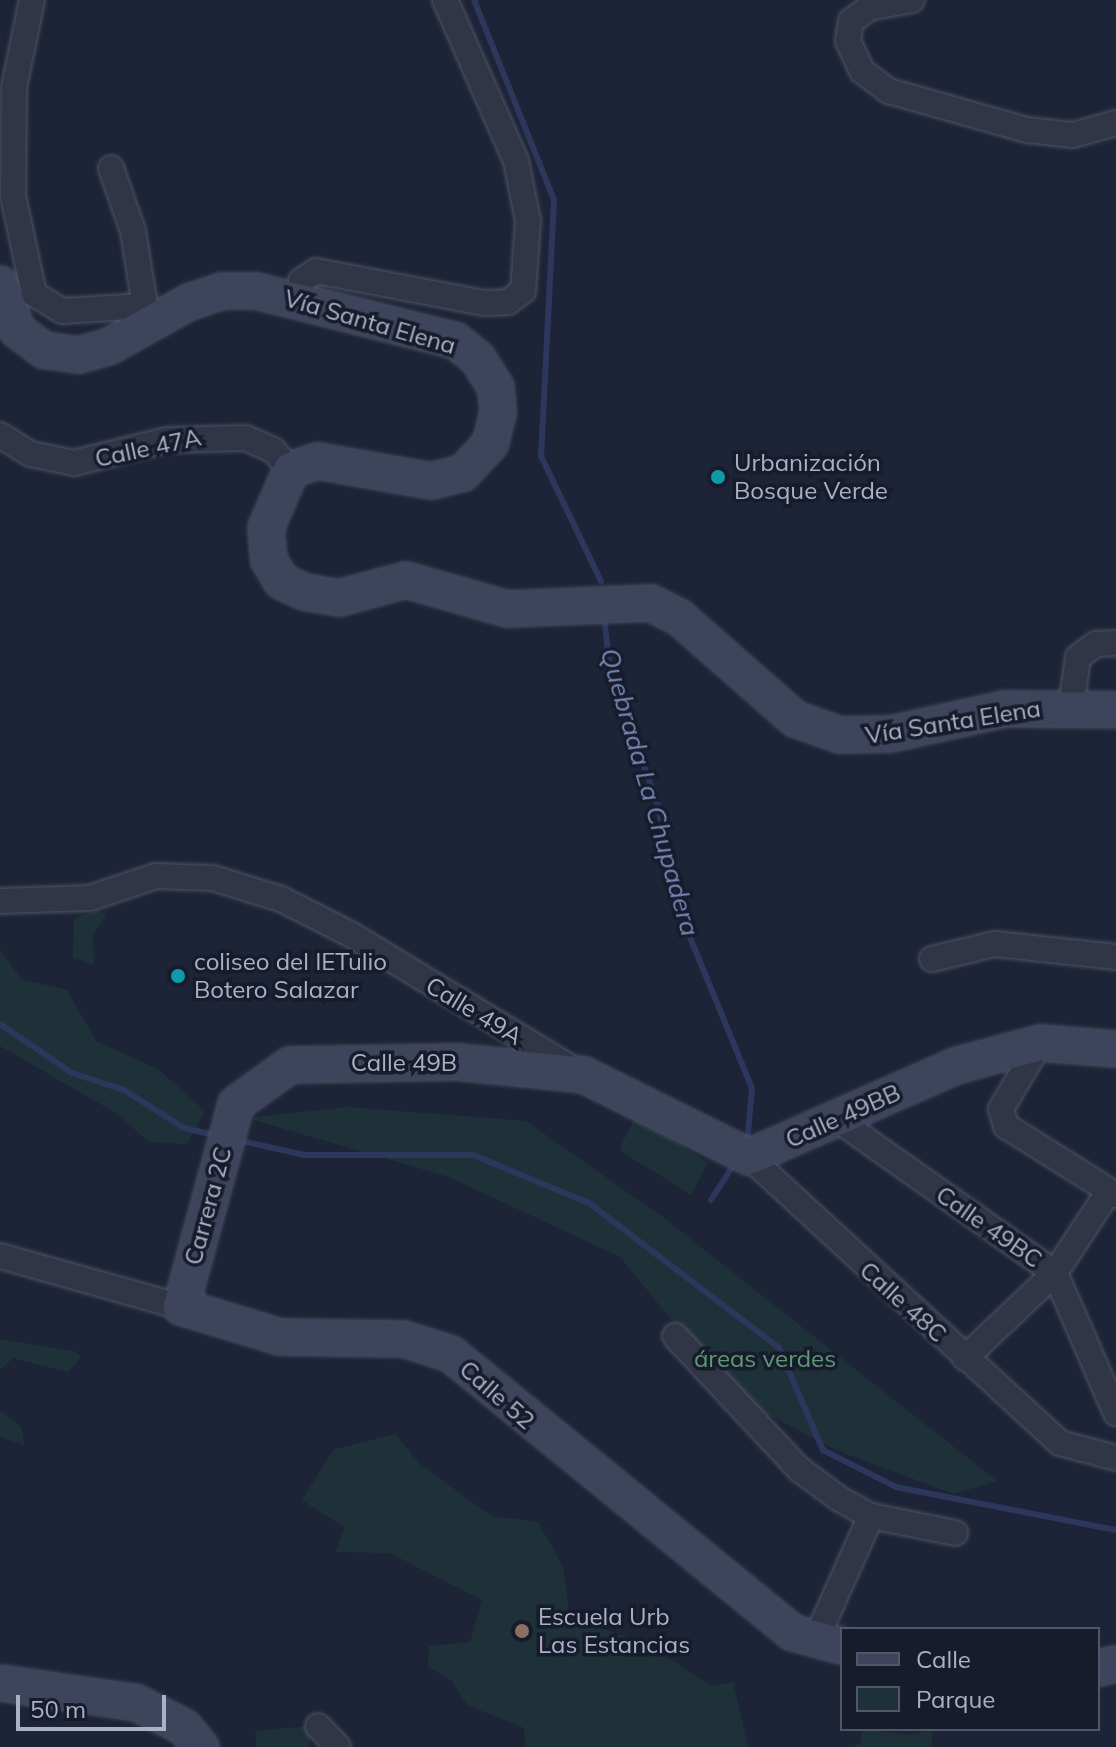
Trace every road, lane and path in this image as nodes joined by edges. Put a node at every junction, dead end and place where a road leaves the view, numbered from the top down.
1 (32, 0) edge
2 (445, 0) edge
3 (912, 0) edge
4 (1116, 123) edge
5 (111, 168) dead end
6 (0, 284) edge
7 (298, 301) junction
8 (147, 315) junction
9 (0, 435) edge
10 (291, 470) junction
11 (1116, 643) edge
12 (1071, 707) junction
13 (1116, 710) edge
14 (0, 901) edge
15 (1116, 957) edge
16 (932, 959) dead end
17 (1040, 1043) junction
18 (1116, 1049) edge
19 (584, 1075) junction
20 (236, 1104) joint
21 (838, 1120) junction
22 (742, 1153) junction
23 (1112, 1193) edge
24 (0, 1256) edge
25 (1055, 1273) junction
26 (181, 1307) junction
27 (675, 1336) dead end
28 (965, 1358) junction
29 (1116, 1413) edge
30 (1116, 1458) edge
31 (871, 1516) junction
32 (955, 1533) dead end
33 (829, 1642) edge
34 (0, 1683) edge
35 (318, 1726) dead end
36 (201, 1747) edge
37 (338, 1747) edge

1 - 8 street
2 - 7 street
3 - 4 street
5 - 8 street
6 - 8 street, Vía Santa Elena
7 - 8 street, Vía Santa Elena
7 - 10 street, Vía Santa Elena
9 - 10 street, Calle 47A
10 - 12 street, Vía Santa Elena
11 - 12 street
12 - 13 street, Vía Santa Elena
14 - 19 street, Calle 49A
15 - 16 street
17 - 18 street, Calle 49BB
17 - 21 street, Calle 49BB
17 - 23 street
19 - 20 street, Calle 49B
19 - 22 street
20 - 26 street, Carrera 2C
21 - 22 street, Calle 49BB
21 - 25 street, Calle 49BC
22 - 28 street, Calle 48C
23 - 25 street
24 - 26 street, Calle 52
25 - 28 street
25 - 29 street, Calle 49BC
26 - 33 street, Calle 52
27 - 31 street
28 - 30 street, Calle 48C
31 - 32 street
31 - 33 street
34 - 36 street
35 - 37 street

